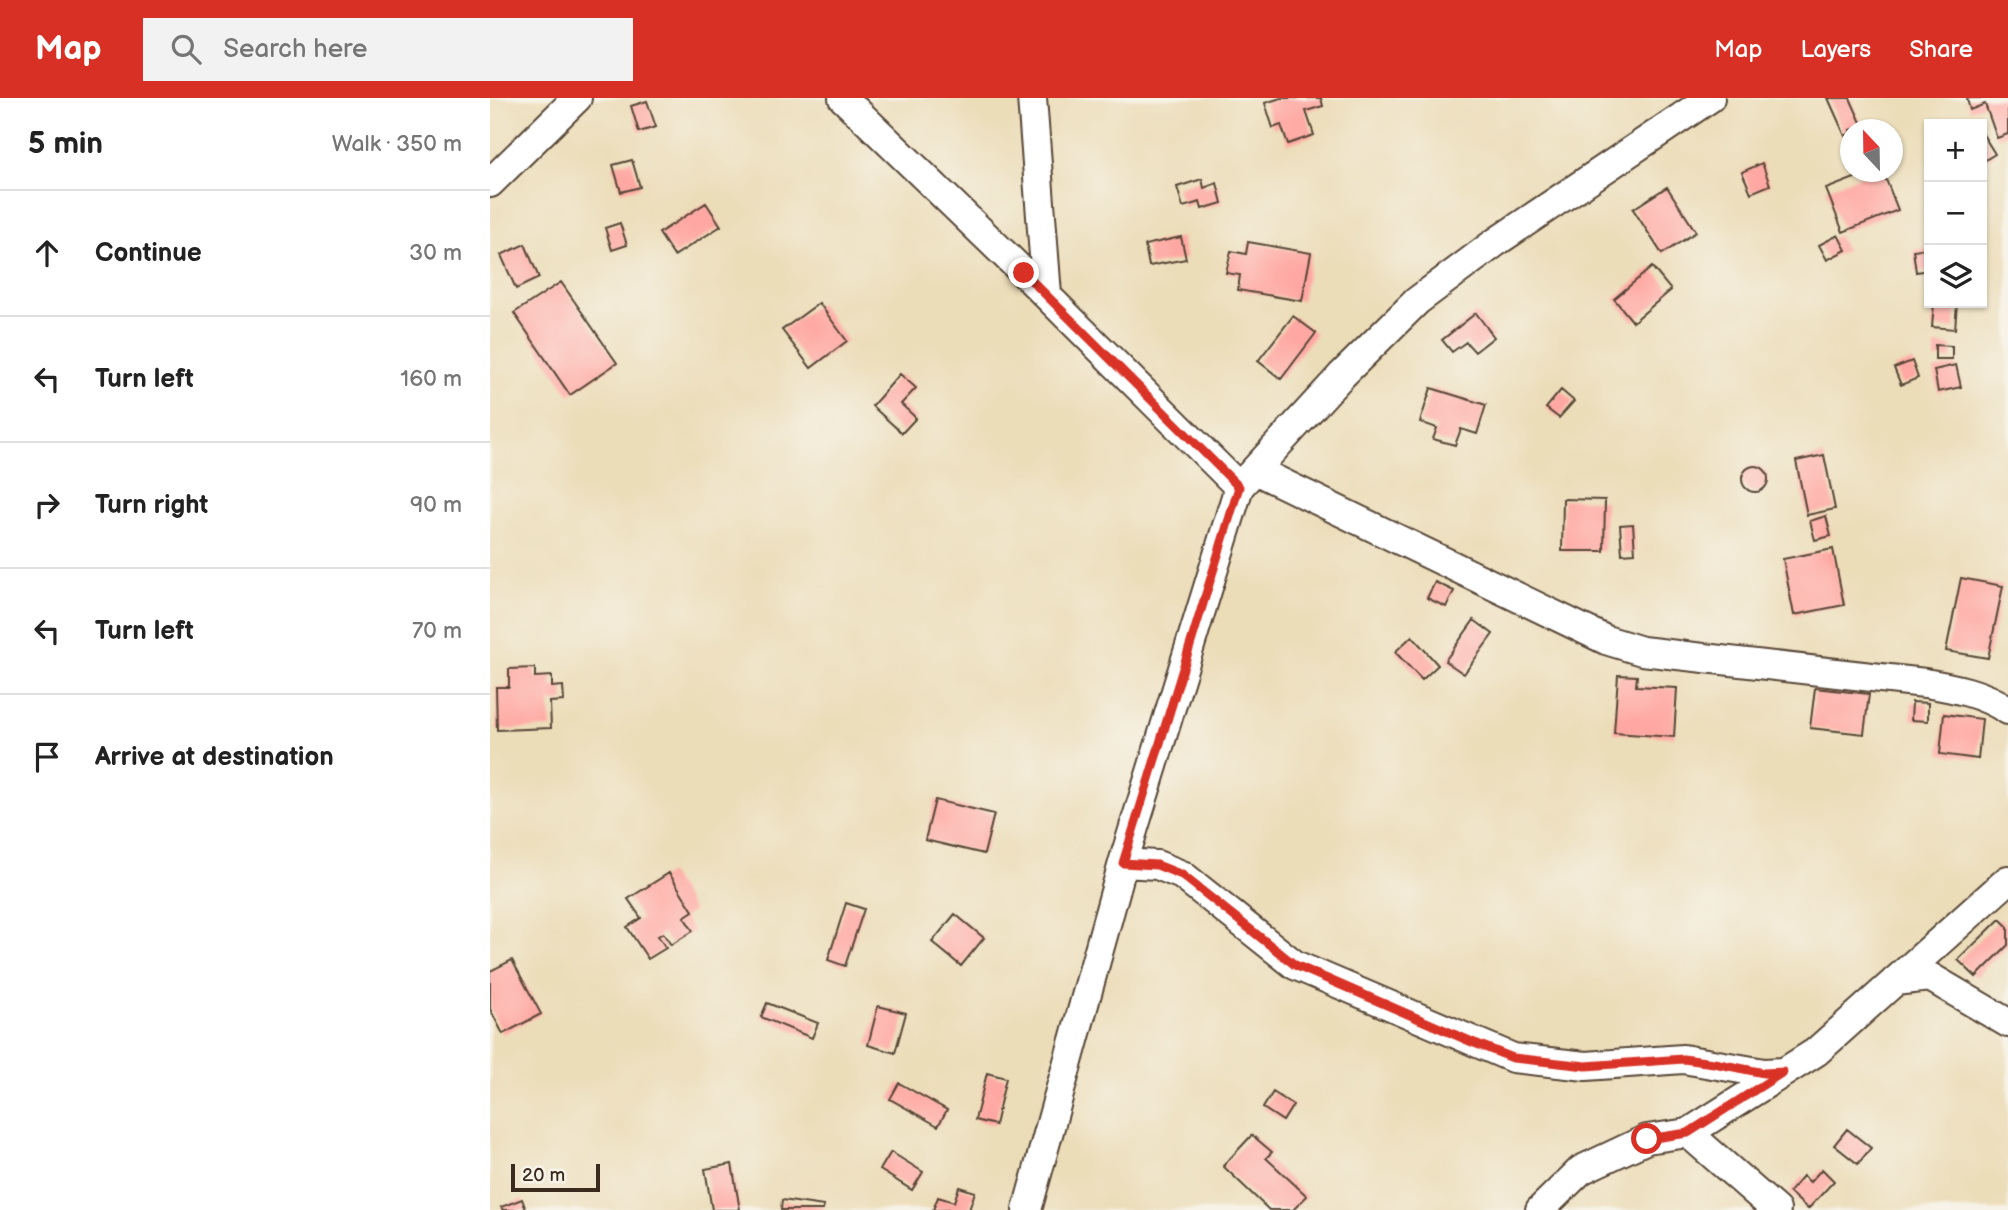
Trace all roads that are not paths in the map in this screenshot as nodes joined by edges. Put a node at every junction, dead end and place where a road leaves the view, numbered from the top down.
1 (578, 98) edge
2 (843, 98) edge
3 (1032, 98) edge
4 (1710, 98) edge
5 (490, 183) edge
6 (1047, 295) junction
7 (1247, 479) junction
8 (2008, 710) edge
9 (1123, 863) junction
10 (2008, 880) edge
11 (1895, 981) junction
12 (2008, 1023) edge
13 (1783, 1072) junction
14 (1688, 1133) junction
15 (1027, 1210) edge
16 (1540, 1210) edge
17 (1776, 1210) edge

1 - 5 street
2 - 6 street
3 - 6 street
4 - 7 street
6 - 7 street
7 - 8 street
7 - 9 street
9 - 13 street
9 - 15 street
10 - 11 street
11 - 12 street
11 - 13 street
13 - 14 street
14 - 16 street
14 - 17 street

